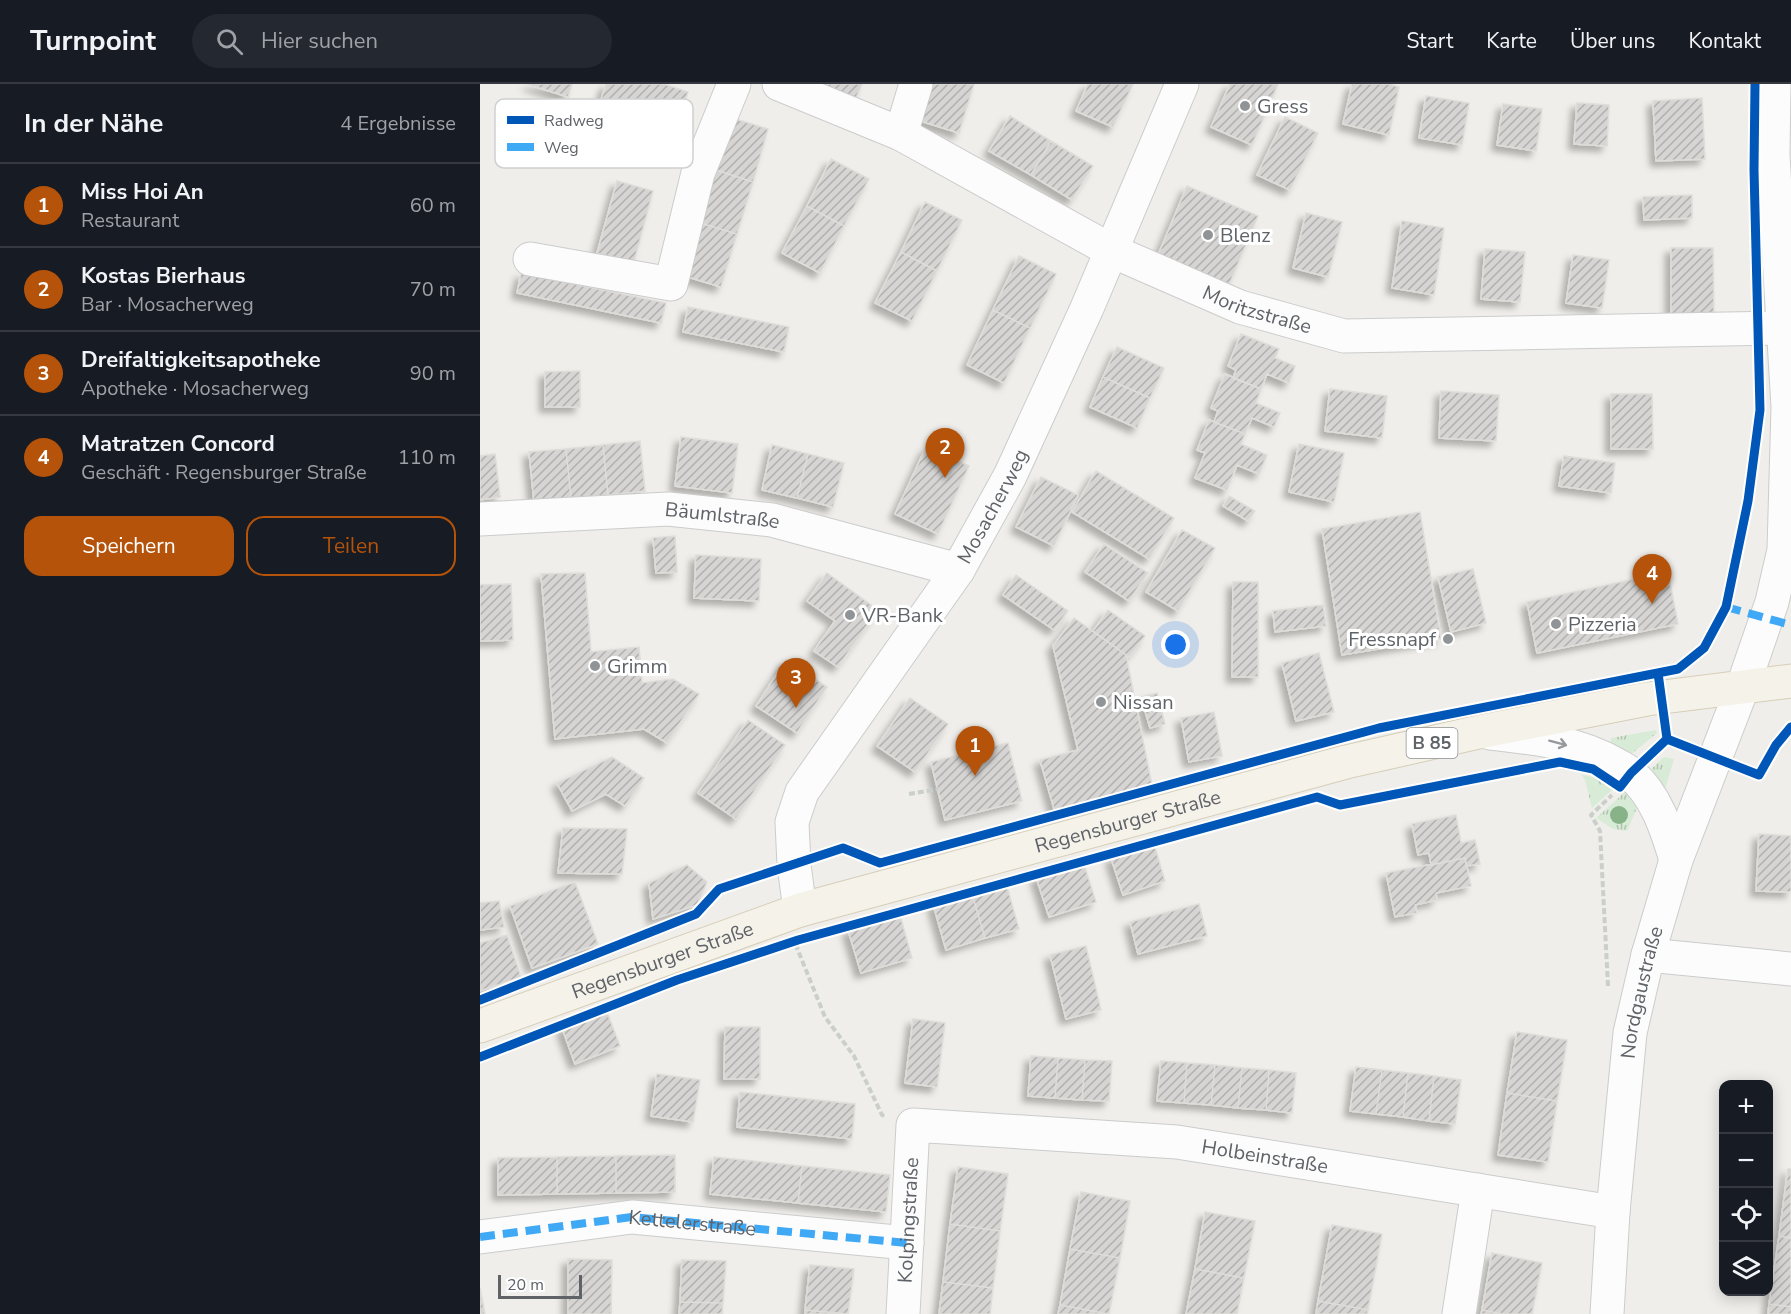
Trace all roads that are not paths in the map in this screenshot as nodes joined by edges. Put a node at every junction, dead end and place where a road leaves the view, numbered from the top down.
1 (735, 84) edge
2 (779, 84) edge
3 (916, 84) edge
4 (1182, 84) edge
5 (1774, 84) edge
6 (901, 134) junction
7 (1112, 251) junction
8 (531, 259) dead end
9 (1784, 328) junction
10 (1790, 407) edge
11 (480, 519) edge
12 (1788, 556) edge
13 (958, 570) junction
14 (1791, 681) edge
15 (1743, 686) junction
16 (1479, 732) junction
17 (1676, 860) junction
18 (800, 910) junction
19 (1647, 955) junction
20 (1791, 969) edge
21 (480, 1026) edge
22 (913, 1125) joint
23 (1478, 1190) junction
24 (1613, 1212) junction
25 (480, 1237) edge
26 (907, 1242) junction
27 (903, 1314) edge
28 (1459, 1314) edge
29 (1607, 1314) edge

1 - 8 street
2 - 6 street, Moritzstraße
3 - 6 street
4 - 7 street, Mosacherweg
5 - 9 street, Nordgaustraße
6 - 7 street, Moritzstraße
7 - 9 street, Moritzstraße
7 - 13 street, Mosacherweg
9 - 10 street, Nordgaustraße
10 - 12 street, Nordgaustraße
11 - 13 street, Bäumlstraße
12 - 15 street, Nordgaustraße
13 - 18 street, Mosacherweg
14 - 15 main road, Regensburger Straße / B 85
15 - 16 main road, Regensburger Straße / B 85
15 - 17 street, Nordgaustraße
16 -> 17 street
16 - 18 main road, Regensburger Straße / B 85
17 - 19 street, Nordgaustraße
18 - 21 main road, Regensburger Straße / B 85
19 - 20 street
19 - 24 street, Nordgaustraße
22 - 23 street, Holbeinstraße
22 - 26 street, Kolpingstraße
23 - 24 street, Holbeinstraße
23 - 28 street
24 - 29 street, Nordgaustraße
25 - 26 street, Kettelerstraße
26 - 27 street, Kolpingstraße

